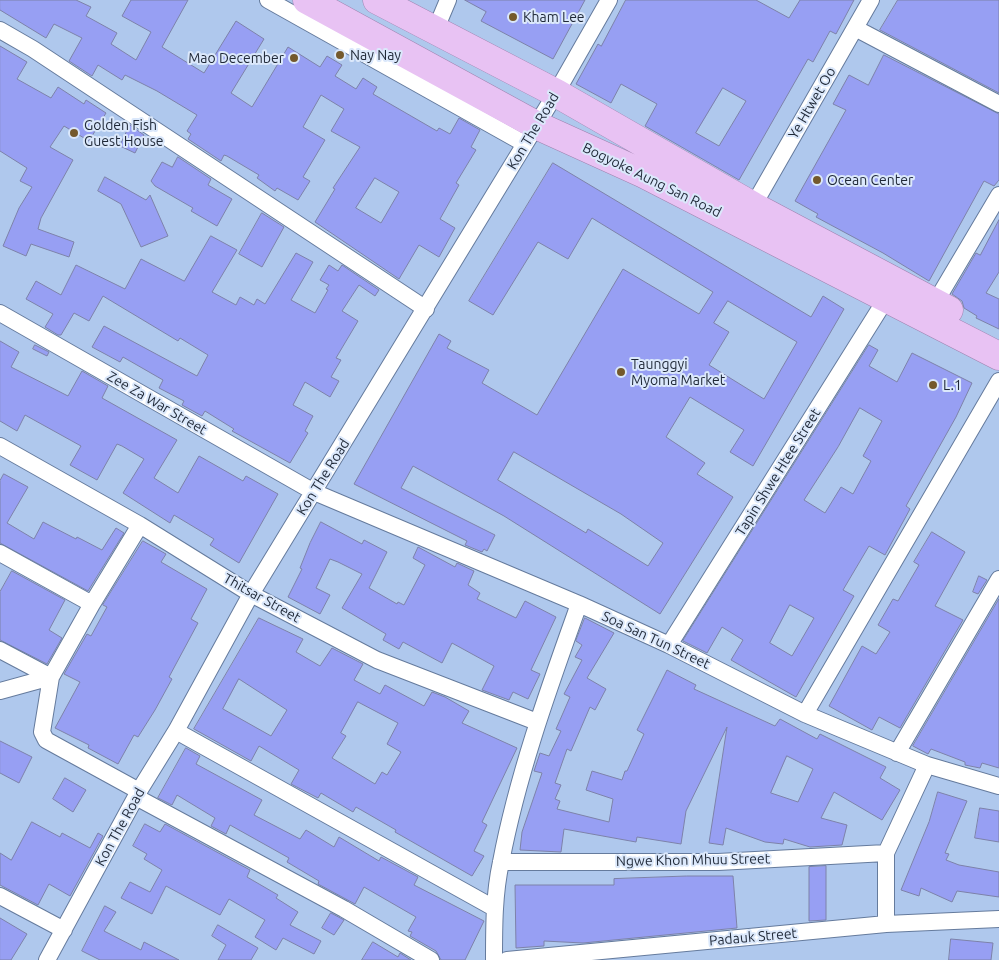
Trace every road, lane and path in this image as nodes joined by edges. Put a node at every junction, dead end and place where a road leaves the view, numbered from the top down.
1 (268, 0) edge
2 (307, 0) edge
3 (377, 0) edge
4 (448, 0) edge
5 (609, 0) edge
6 (870, 0) edge
7 (854, 28) junction
8 (0, 30) edge
9 (435, 31) junction
10 (556, 93) junction
11 (999, 104) edge
12 (530, 135) junction
13 (999, 194) edge
14 (753, 206) junction
15 (886, 299) junction
16 (426, 309) junction
17 (930, 311) junction
18 (0, 313) edge
19 (999, 335) edge
20 (999, 356) edge
21 (999, 381) edge
22 (0, 446) edge
23 (314, 492) junction
24 (140, 525) junction
25 (0, 553) edge
26 (999, 579) edge
27 (251, 594) junction
28 (92, 604) junction
29 (580, 604) junction
30 (669, 644) junction
31 (0, 650) edge
32 (52, 677) junction
33 (0, 691) edge
34 (805, 714) junction
35 (537, 722) junction
36 (176, 731) junction
37 (897, 753) junction
38 (927, 765) junction
39 (999, 786) edge
40 (137, 794) junction
41 (886, 853) junction
42 (501, 862) junction
43 (0, 896) edge
44 (494, 908) junction
45 (999, 919) edge
46 (886, 924) junction
47 (64, 930) junction
48 (47, 960) edge
49 (431, 960) edge
50 (494, 960) edge
51 (506, 960) edge

1 - 12 street
2 - 12 highway, Bogyoke Aung San Road
3 - 9 highway, Bogyoke Aung San Road
4 - 9 street
5 - 10 street, Kon The Road
6 - 7 street, Ye Htwet Oo
7 - 11 street
7 - 14 street, Ye Htwet Oo
8 - 16 street
9 - 10 highway, Bogyoke Aung San Road
10 - 12 street, Kon The Road
10 - 14 highway, Bogyoke Aung San Road
12 - 15 highway, Bogyoke Aung San Road
12 - 16 street, Kon The Road
13 - 17 street
14 - 17 highway, Bogyoke Aung San Road
15 - 17 highway, Bogyoke Aung San Road
15 - 30 street, Tapin Shwe Htee Street
16 - 23 street, Kon The Road
17 - 19 highway, Bogyoke Aung San Road
17 - 20 highway, Bogyoke Aung San Road
18 - 23 street, Zee Za War Street
21 - 34 street
22 - 24 street, Thitsar Street
23 - 27 street, Kon The Road
23 - 29 street, Soa San Tun Street
24 - 27 street, Thitsar Street
24 - 28 street
25 - 28 street
26 - 37 street
27 - 35 street, Thitsar Street
27 - 36 street, Kon The Road
28 - 32 street
29 - 30 street, Soa San Tun Street
29 - 35 street
30 - 34 street, Soa San Tun Street
31 - 32 street
32 - 33 street
32 - 40 street
34 - 37 street, Soa San Tun Street
35 - 42 street
36 - 40 street, Kon The Road
36 - 44 street
37 - 38 street, Soa San Tun Street
38 - 39 street, Soa San Tun Street
38 - 41 street
40 - 47 street, Kon The Road
40 - 49 street
41 - 42 street, Ngwe Khon Mhuu Street
41 - 46 street
42 - 44 street
43 - 47 street
44 - 50 street
45 - 46 street, Padauk Street
46 - 51 street, Padauk Street
47 - 48 street, Kon The Road

